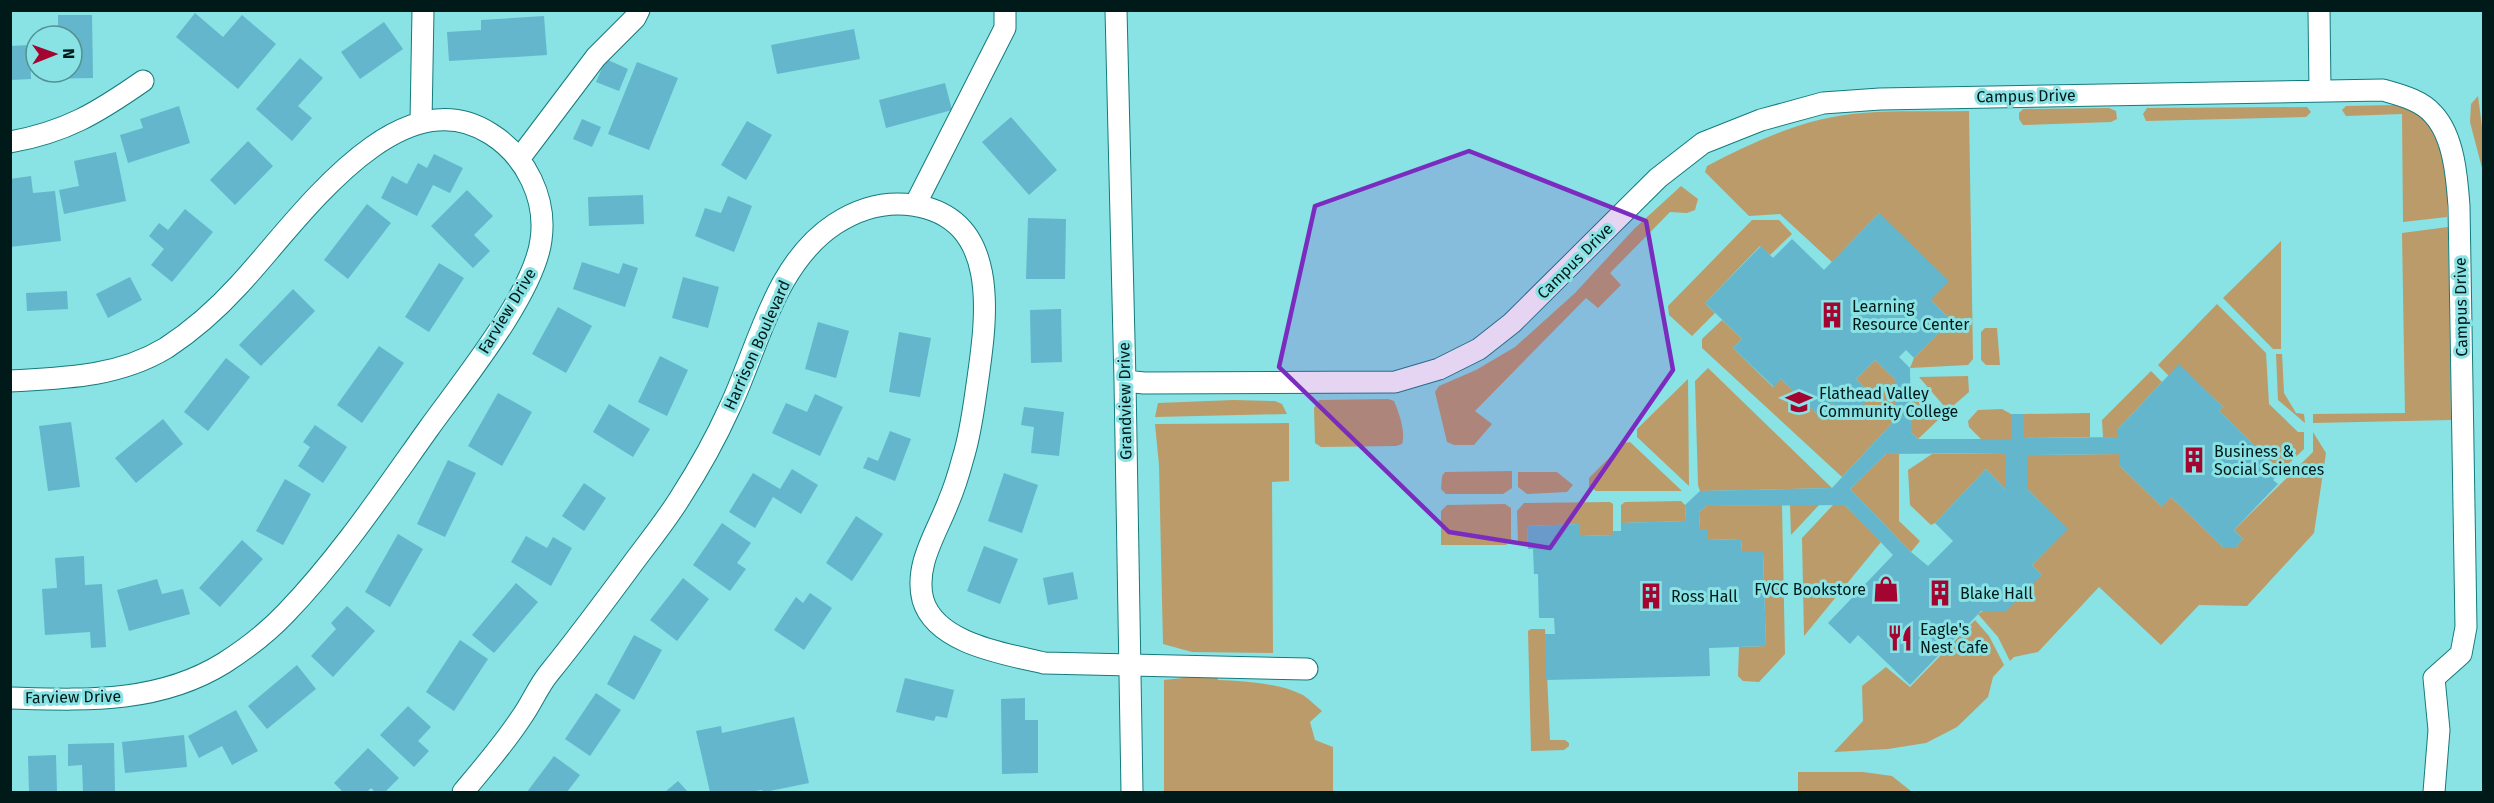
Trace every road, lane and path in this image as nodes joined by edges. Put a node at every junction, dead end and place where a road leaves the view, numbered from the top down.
1 (423, 10) edge
2 (639, 10) edge
3 (1005, 10) edge
4 (1116, 10) edge
5 (2319, 10) edge
6 (143, 81) dead end
7 (2320, 91) junction
8 (421, 122) junction
9 (10, 142) edge
10 (519, 159) junction
11 (915, 205) junction
12 (10, 381) edge
13 (1125, 381) junction
14 (1129, 665) junction
15 (1307, 669) dead end
16 (10, 698) edge
17 (463, 792) edge
18 (1132, 792) edge
19 (2434, 792) edge

1 - 8 street
2 - 10 street
3 - 11 street
4 - 13 street, Grandview Drive
5 - 7 street
6 - 9 street
7 - 13 street, Campus Drive
7 - 19 street, Campus Drive
8 - 10 street, Farview Drive
8 - 12 street, Farview Drive
10 - 16 street, Farview Drive
11 - 14 street, Harrison Boulevard
11 - 17 street, Harrison Boulevard
13 - 14 street, Grandview Drive
14 - 15 street, Harrison Boulevard
14 - 18 street, Grandview Drive

